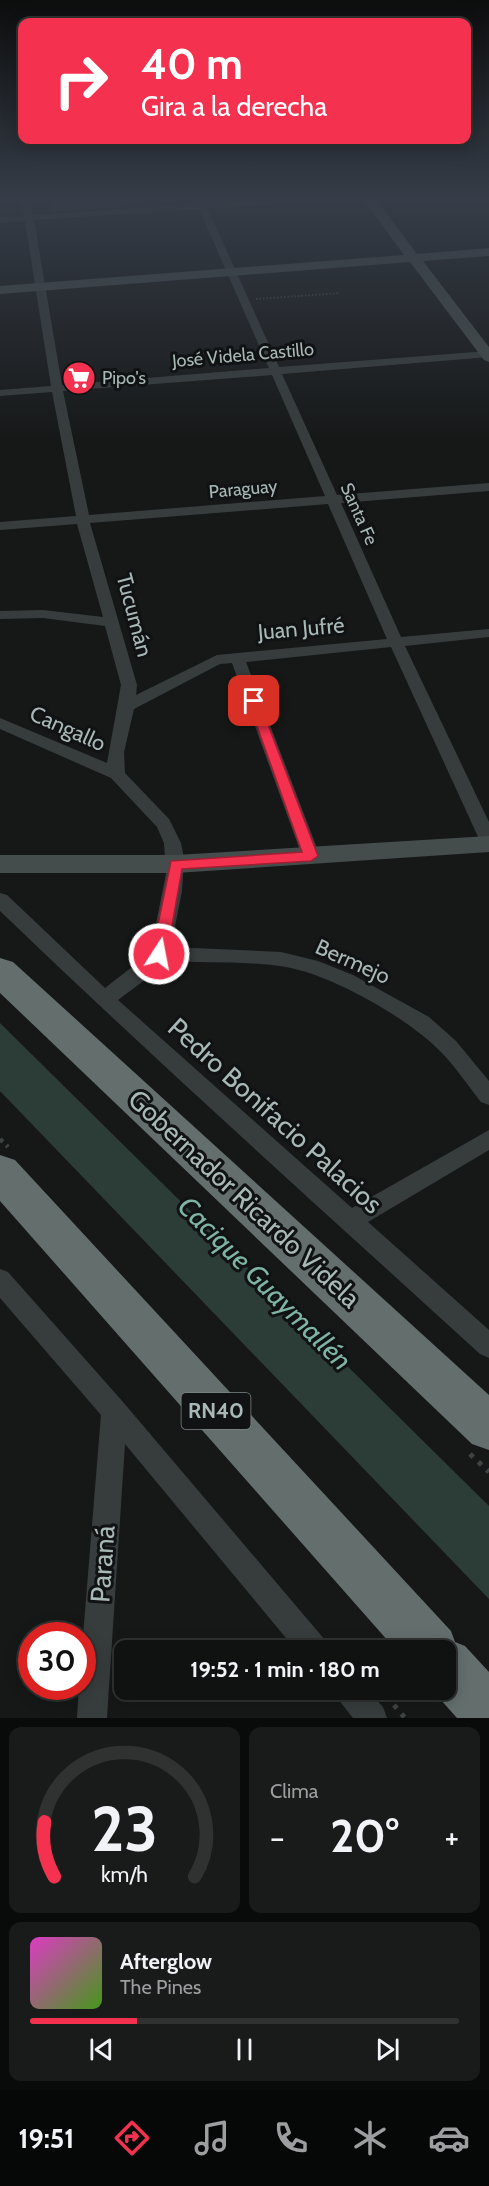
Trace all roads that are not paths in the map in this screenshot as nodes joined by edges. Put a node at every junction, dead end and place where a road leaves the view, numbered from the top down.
1 (40, 279) edge
2 (134, 279) edge
3 (234, 279) edge
4 (430, 279) edge
5 (41, 286) junction
6 (0, 290) edge
7 (488, 355) edge
8 (275, 371) junction
9 (57, 388) junction
10 (0, 393) edge
11 (489, 487) edge
12 (333, 500) junction
13 (83, 520) junction
14 (0, 526) edge
15 (0, 615) edge
16 (112, 622) junction
17 (489, 633) edge
18 (396, 642) junction
19 (237, 657) junction
20 (128, 706) junction
21 (0, 723) edge
22 (117, 774) junction
23 (489, 842) edge
24 (0, 856) edge
25 (311, 856) junction
26 (72, 863) junction
27 (0, 864) edge
28 (176, 864) junction
29 (0, 900) edge
30 (159, 954) junction
31 (0, 971) edge
32 (104, 999) junction
33 (489, 1096) edge
34 (489, 1139) edge
35 (0, 1172) edge
36 (349, 1221) junction
37 (0, 1280) edge
38 (489, 1346) edge
39 (114, 1411) junction
40 (489, 1427) edge
41 (307, 1640) edge
42 (423, 1640) edge
43 (456, 1676) edge
44 (357, 1700) edge
45 (489, 1713) edge
46 (92, 1718) edge
47 (372, 1718) edge

1 - 5 street, Tucumán
2 - 5 street
3 - 8 street, Santa Fe
4 - 7 street
5 - 6 street
5 - 9 street, Tucumán
7 - 8 street, José Videla Castillo
8 - 9 street, José Videla Castillo
8 - 12 street, Santa Fe
9 - 10 street, José Videla Castillo
9 - 13 street, Tucumán
11 - 12 street, Paraguay
12 - 13 street, Paraguay
12 - 18 street, Santa Fe
13 - 14 street, Paraguay
13 - 16 street, Tucumán
15 - 16 street
16 - 20 street, Tucumán
17 - 18 street, Juan Jufré
18 - 19 street, Juan Jufré
18 - 23 street, Santa Fe
19 - 20 street, Juan Jufré
19 - 25 street
20 - 22 street, Tucumán
21 - 22 street, Cangallo
22 - 28 street
23 - 25 street
24 - 26 street
25 - 28 street
26 - 27 street
26 - 28 street
28 - 30 street
29 - 32 street, Pedro Bonifacio Palacios
30 - 32 street
30 - 33 street, Bermejo
31 - 40 highway, Gobernador Ricardo Videla
32 - 36 street, Pedro Bonifacio Palacios
34 - 36 street
35 - 42 highway, RN40
36 - 38 street, Pedro Bonifacio Palacios
37 - 39 street
39 - 41 street
39 - 46 street, Paraná
43 - 45 highway
44 - 47 street

